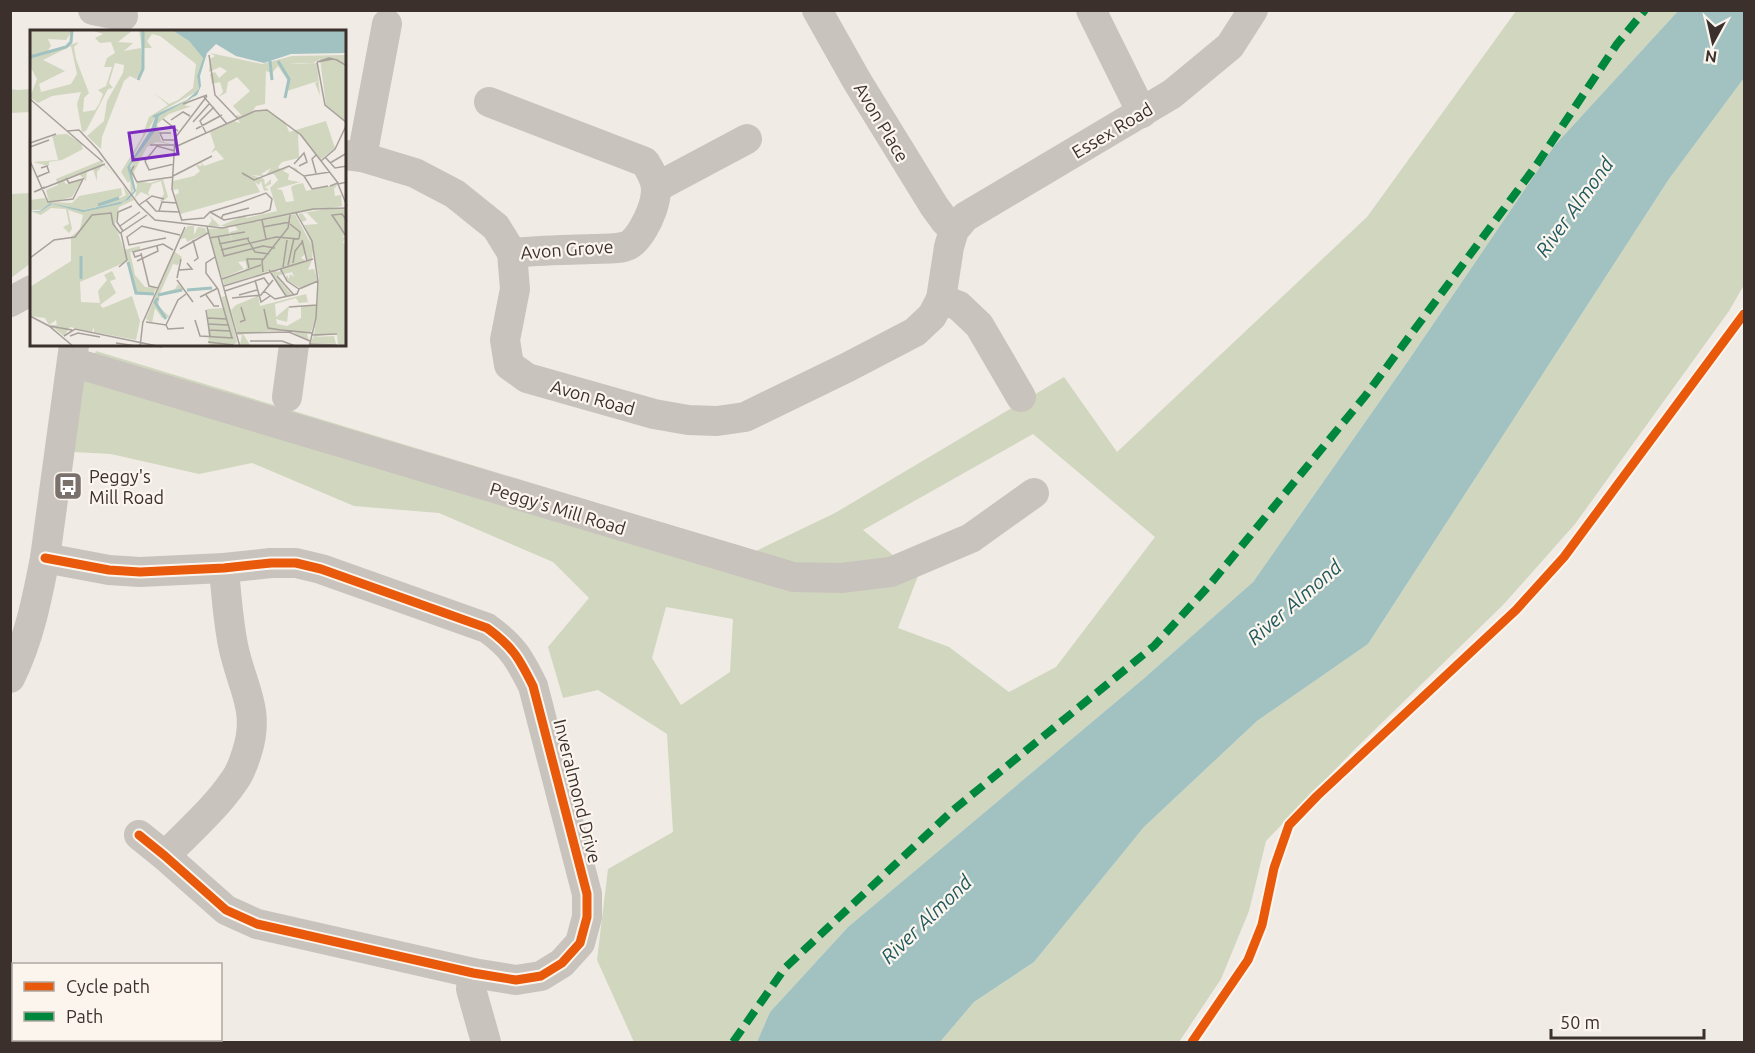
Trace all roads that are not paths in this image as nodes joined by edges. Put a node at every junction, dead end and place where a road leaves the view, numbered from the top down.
1 (93, 10) edge
2 (817, 10) edge
3 (1091, 10) edge
4 (1253, 10) edge
5 (123, 20) edge
6 (387, 24) dead end
7 (498, 110) dead end
8 (1142, 113) junction
9 (740, 141) dead end
10 (354, 156) edge
11 (657, 187) junction
12 (954, 230) junction
13 (512, 253) junction
14 (30, 291) edge
15 (941, 299) junction
16 (30, 301) edge
17 (10, 304) edge
18 (294, 346) edge
19 (73, 353) edge
20 (287, 397) dead end
21 (1021, 397) dead end
22 (1034, 493) dead end
23 (45, 558) junction
24 (224, 568) junction
25 (10, 678) edge
26 (139, 836) dead end
27 (165, 856) junction
28 (473, 973) junction
29 (486, 1042) edge

1 - 5 street
2 - 12 street, Avon Place
3 - 8 street
4 - 8 street, Essex Road
6 - 10 street, Avon Road
7 - 11 street
8 - 12 street, Essex Road
9 - 11 street
10 - 13 street, Avon Road
11 - 13 street, Avon Grove
12 - 15 street, Avon Road
13 - 15 street, Avon Road
14 - 17 street
15 - 21 street
16 - 17 street
18 - 20 street
19 - 22 street, Peggy's Mill Road
19 - 23 street
23 - 24 street, Inveralmond Drive
23 - 25 street
24 - 27 street
24 - 28 street, Inveralmond Drive
26 - 27 street, Inveralmond Drive
27 - 28 street, Inveralmond Drive
28 - 29 street

